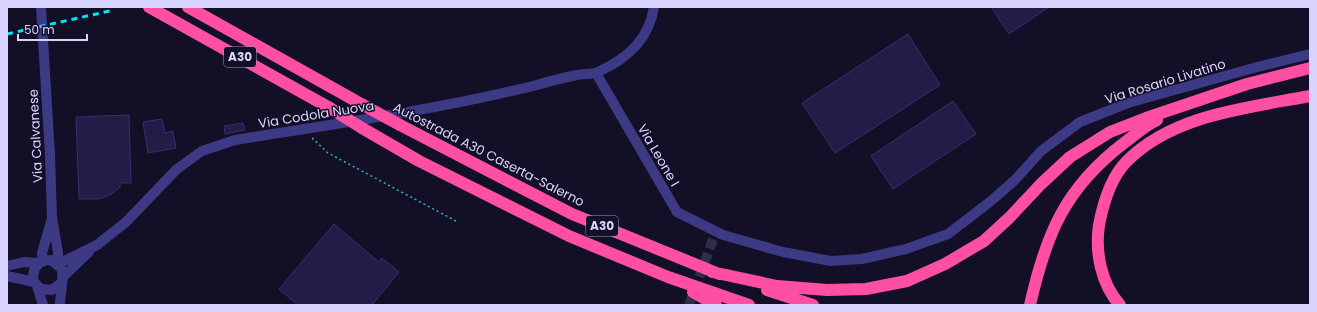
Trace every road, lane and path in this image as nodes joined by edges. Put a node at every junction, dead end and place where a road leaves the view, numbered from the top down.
1 (41, 7) edge
2 (149, 7) edge
3 (188, 7) edge
4 (654, 7) edge
5 (1310, 54) edge
6 (1310, 68) edge
7 (596, 73) junction
8 (1310, 96) edge
9 (1188, 105) junction
10 (1208, 117) junction
11 (307, 129) junction
12 (1126, 142) junction
13 (52, 218) junction
14 (456, 220) dead end
15 (716, 231) joint
16 (97, 245) junction
17 (41, 262) junction
18 (58, 264) junction
19 (7, 266) edge
20 (712, 272) junction
21 (7, 276) edge
22 (668, 277) junction
23 (62, 280) junction
24 (35, 284) junction
25 (43, 305) edge
26 (60, 305) edge
27 (716, 305) edge
28 (749, 305) edge
29 (813, 305) edge
30 (1030, 305) edge
31 (1120, 305) edge

1 - 13 street, Via Calvanese
2 - 22 highway, A30, bridge
3 - 20 highway, Autostrada A30 Caserta-Salerno / A30, bridge
4 - 7 street, Via Codola Nuova
5 - 15 street, Via Rosario Livatino
6 - 9 highway
7 - 11 street, Via Codola Nuova
7 - 15 street, Via Leone I
8 - 10 highway
9 - 12 highway
9 - 20 highway
10 - 12 highway
10 - 31 highway
11 - 14 path
11 - 16 street, Via Codola Nuova
12 - 30 highway
13 - 17 street
13 - 18 street, Via Calvanese
16 - 18 street, Via Codola Nuova
16 - 23 street
17 - 18 street
17 - 19 street
17 - 24 street
18 - 23 street
20 - 29 highway, Autostrada A30 Caserta-Salerno / A30
21 - 24 street
22 - 27 highway
22 - 28 highway, A30
23 - 24 street
23 - 26 street
24 - 25 street

